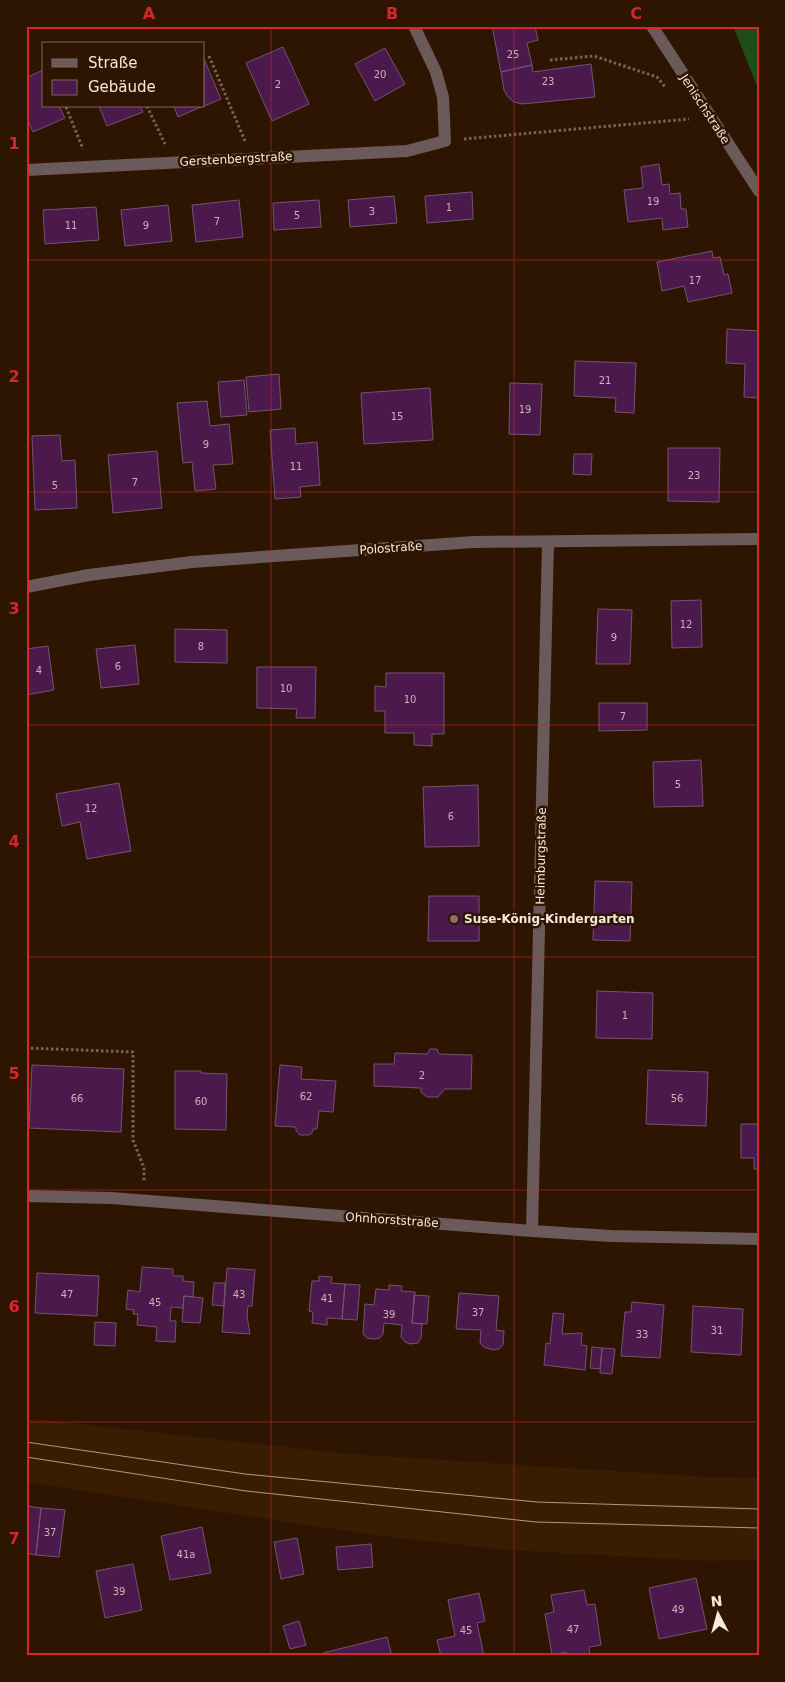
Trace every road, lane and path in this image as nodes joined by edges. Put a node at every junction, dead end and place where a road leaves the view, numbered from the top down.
1 (414, 26) edge
2 (652, 26) edge
3 (209, 56) dead end
4 (550, 60) dead end
5 (666, 88) dead end
6 (66, 108) edge
7 (148, 108) edge
8 (696, 118) dead end
9 (446, 141) junction
10 (246, 145) dead end
11 (168, 150) dead end
12 (85, 154) dead end
13 (26, 170) edge
14 (759, 191) edge
15 (759, 539) edge
16 (548, 542) junction
17 (26, 587) edge
18 (26, 1048) edge
19 (144, 1181) dead end
20 (26, 1196) edge
21 (532, 1231) junction
22 (759, 1239) edge

1 - 9 street
2 - 14 street, Jenischstraße
3 - 10 path
4 - 5 path
6 - 12 path
7 - 11 path
8 - 9 path
9 - 13 street, Gerstenbergstraße
15 - 16 street, Polostraße
16 - 17 street, Polostraße
16 - 21 street, Heimburgstraße
18 - 19 path
20 - 21 street, Ohnhorststraße
21 - 22 street, Ohnhorststraße

